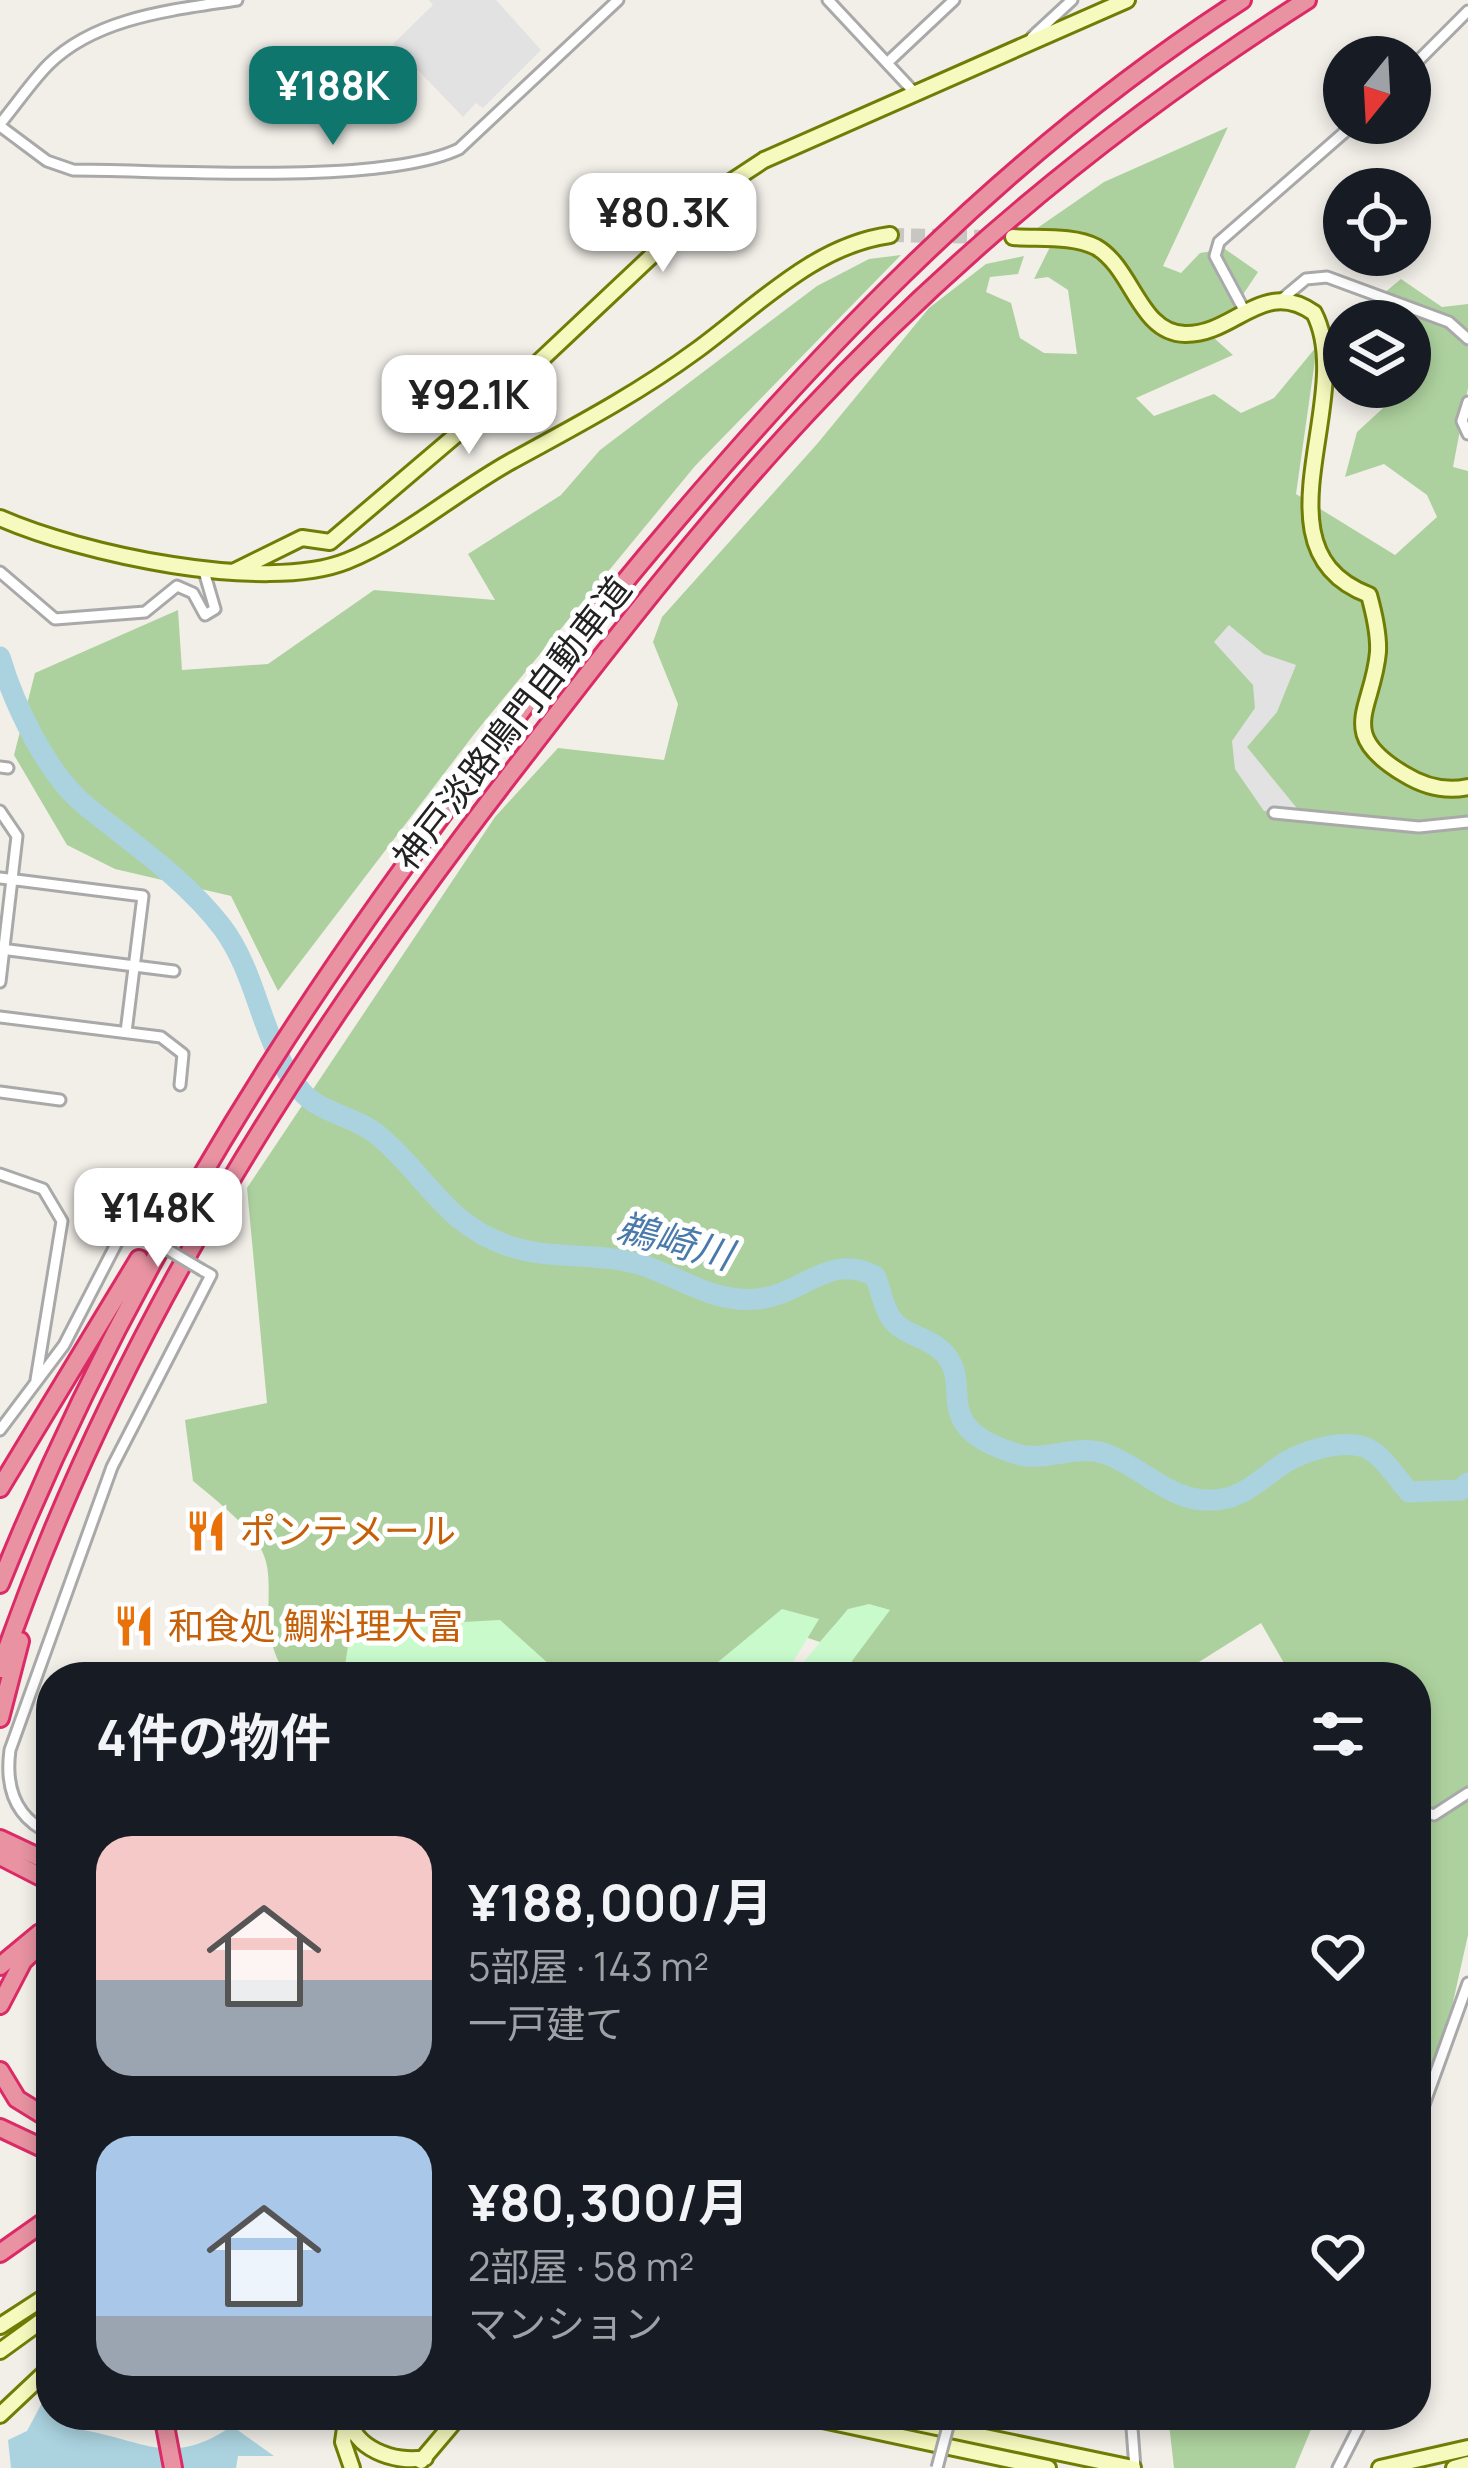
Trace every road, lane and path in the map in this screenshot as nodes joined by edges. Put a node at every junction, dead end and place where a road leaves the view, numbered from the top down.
1 (237, 0) edge
2 (618, 0) edge
3 (828, 0) edge
4 (954, 0) edge
5 (1072, 0) edge
6 (1127, 0) edge
7 (1242, 0) edge
8 (1307, 0) edge
9 (1468, 11) edge
10 (1030, 39) junction
11 (1431, 48) edge
12 (887, 63) junction
13 (914, 92) junction
14 (0, 125) edge
15 (1331, 144) edge
16 (890, 235) tunnel mouth
17 (1013, 237) dead end
18 (1282, 299) junction
19 (1244, 310) junction
20 (1468, 338) edge
21 (1468, 402) edge
22 (1468, 434) edge
23 (0, 518) edge
24 (202, 565) junction
25 (0, 572) edge
26 (232, 572) junction
27 (1468, 788) edge
28 (0, 811) edge
29 (1274, 813) dead end
30 (1468, 822) edge
31 (6, 879) edge
32 (2, 949) edge
33 (134, 966) junction
34 (174, 971) dead end
35 (0, 982) edge
36 (0, 1016) edge
37 (126, 1032) junction
38 (180, 1085) dead end
39 (0, 1092) edge
40 (60, 1100) dead end
41 (0, 1174) edge
42 (182, 1203) junction
43 (35, 1386) junction
44 (0, 1430) edge
45 (17, 1465) junction
46 (0, 1489) edge
47 (0, 1499) edge
48 (40, 1558) junction
49 (0, 1584) edge
50 (41, 1662) edge
51 (0, 1669) edge
52 (36, 1676) edge
53 (0, 1718) edge
54 (1468, 1793) edge
55 (1431, 1814) edge
56 (36, 1822) edge
57 (0, 1839) edge
58 (0, 1856) edge
59 (36, 1856) edge
60 (36, 1874) edge
61 (36, 1941) edge
62 (29, 1946) junction
63 (0, 1966) edge
64 (1468, 1983) edge
65 (0, 2006) edge
66 (0, 2071) edge
67 (1431, 2085) edge
68 (36, 2111) edge
69 (0, 2128) edge
70 (36, 2145) edge
71 (36, 2228) edge
72 (0, 2253) edge
73 (36, 2303) edge
74 (36, 2325) edge
75 (0, 2326) edge
76 (0, 2351) edge
77 (36, 2381) edge
78 (0, 2415) edge
79 (166, 2430) edge
80 (346, 2430) edge
81 (352, 2430) edge
82 (447, 2430) edge
83 (869, 2430) edge
84 (947, 2430) edge
85 (951, 2430) edge
86 (1132, 2430) edge
87 (1358, 2430) edge
88 (1468, 2448) edge
89 (418, 2463) edge
90 (1468, 2464) edge
91 (173, 2468) edge
92 (352, 2468) edge
93 (938, 2468) edge
94 (1048, 2468) edge
95 (1134, 2468) edge
96 (1338, 2468) edge
97 (1380, 2468) edge
98 (1454, 2468) edge

1 - 14 street
2 - 14 street
3 - 12 street
4 - 12 street
5 - 10 street
6 - 10 street
7 - 42 highway, 神戸淡路鳴門自動車道
8 - 48 highway, 神戸淡路鳴門自動車道
9 - 11 street
10 - 13 street
12 - 13 street
13 - 26 street
15 - 19 street
16 - 26 street
17 - 19 street
18 - 19 street
18 - 20 street
18 - 27 street
21 - 22 street
23 - 24 street
24 - 25 street
24 - 26 street
28 - 31 street
29 - 30 street
31 - 32 street
31 - 33 street
32 - 33 street
32 - 35 street
33 - 34 street
33 - 37 street
36 - 37 street
37 - 38 street
39 - 40 street
41 - 43 street
42 - 45 highway
42 - 49 highway, 神戸淡路鳴門自動車道
43 - 44 street
43 - 50 street, bridge
45 - 46 highway
45 - 47 highway
48 - 51 highway, 神戸淡路鳴門自動車道
48 - 53 highway
52 - 56 street, bridge
54 - 55 street
57 - 59 highway
58 - 60 highway
61 - 62 highway
62 - 63 highway
62 - 65 highway
64 - 67 street
66 - 68 highway
69 - 70 highway
71 - 72 highway
73 - 75 street
74 - 76 street
77 - 78 street
79 - 91 highway
80 - 92 street
81 - 89 street
82 - 89 street
83 - 94 street
84 - 93 street, bridge
85 - 95 street
86 - 95 street
87 - 96 street
88 - 97 street
90 - 98 street

